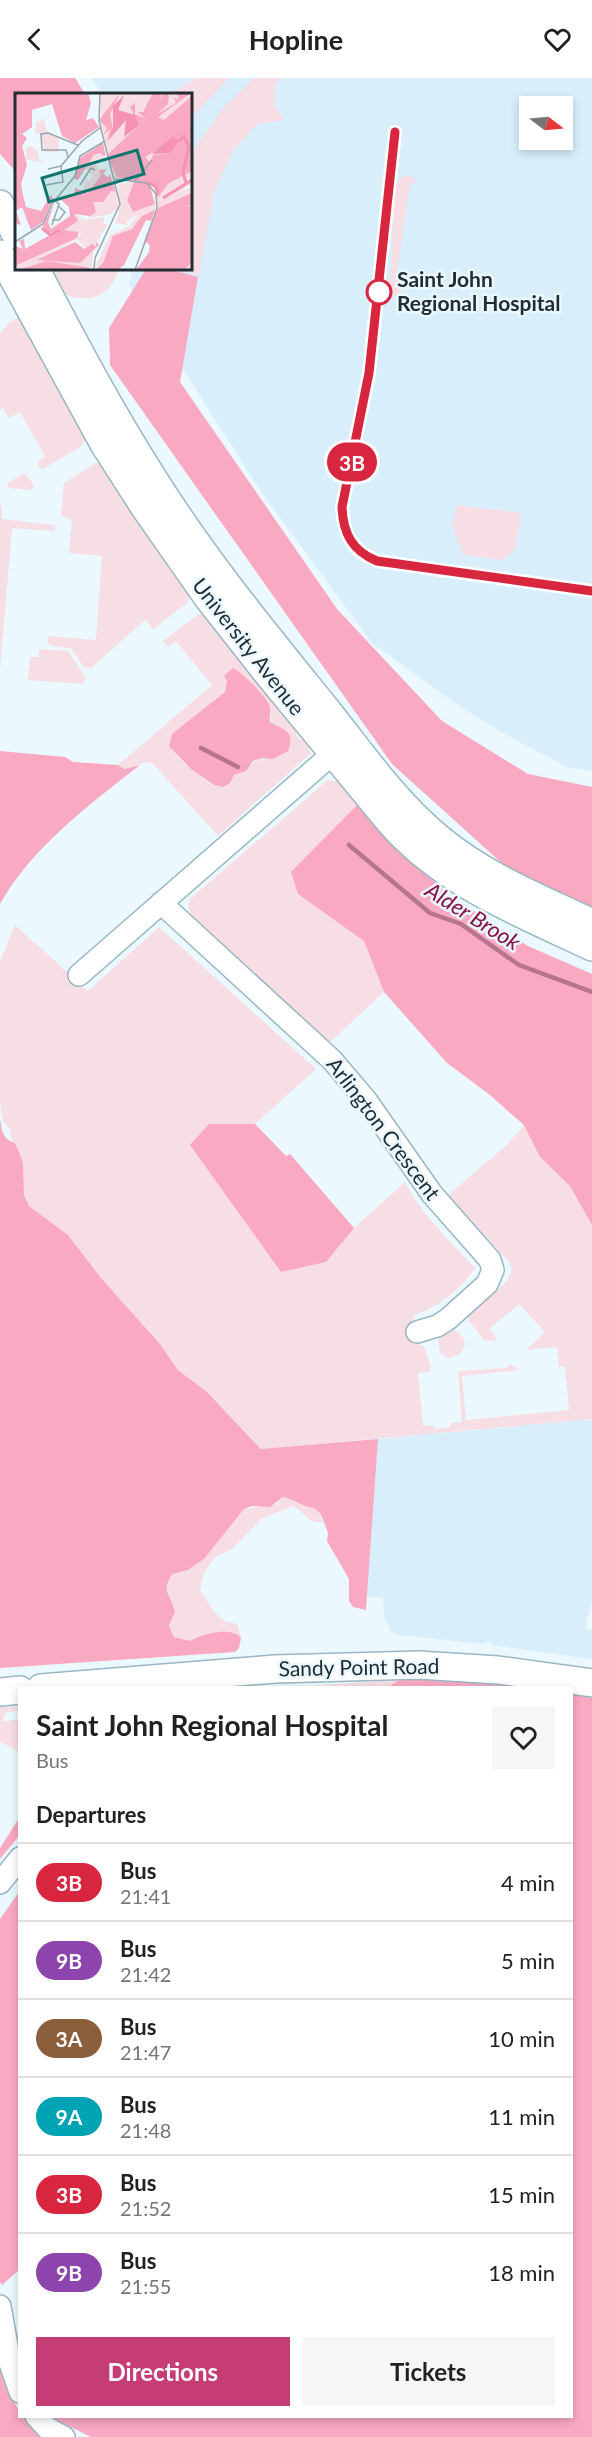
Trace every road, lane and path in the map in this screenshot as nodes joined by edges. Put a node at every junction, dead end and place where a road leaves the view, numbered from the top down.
1 (0, 254) edge
2 (36, 270) edge
3 (341, 746) junction
4 (161, 903) junction
5 (592, 923) edge
6 (592, 947) edge
7 (80, 975) dead end
8 (417, 1332) dead end
9 (592, 1683) edge
10 (96, 1685) edge
11 (78, 1686) edge
12 (18, 1690) edge
13 (0, 1692) edge
14 (18, 1860) edge
15 (0, 1883) edge
16 (0, 2306) edge
17 (18, 2386) edge
18 (38, 2418) edge
19 (64, 2437) edge

1 - 3 main road, University Avenue
2 - 3 main road, University Avenue
3 - 4 street
3 - 5 main road, University Avenue
3 - 6 main road, University Avenue
4 - 7 street
4 - 8 street, Arlington Crescent
9 - 10 main road, Sandy Point Road
10 - 11 main road, Sandy Point Road
12 - 13 main road
14 - 15 street
16 - 17 street
18 - 19 street

